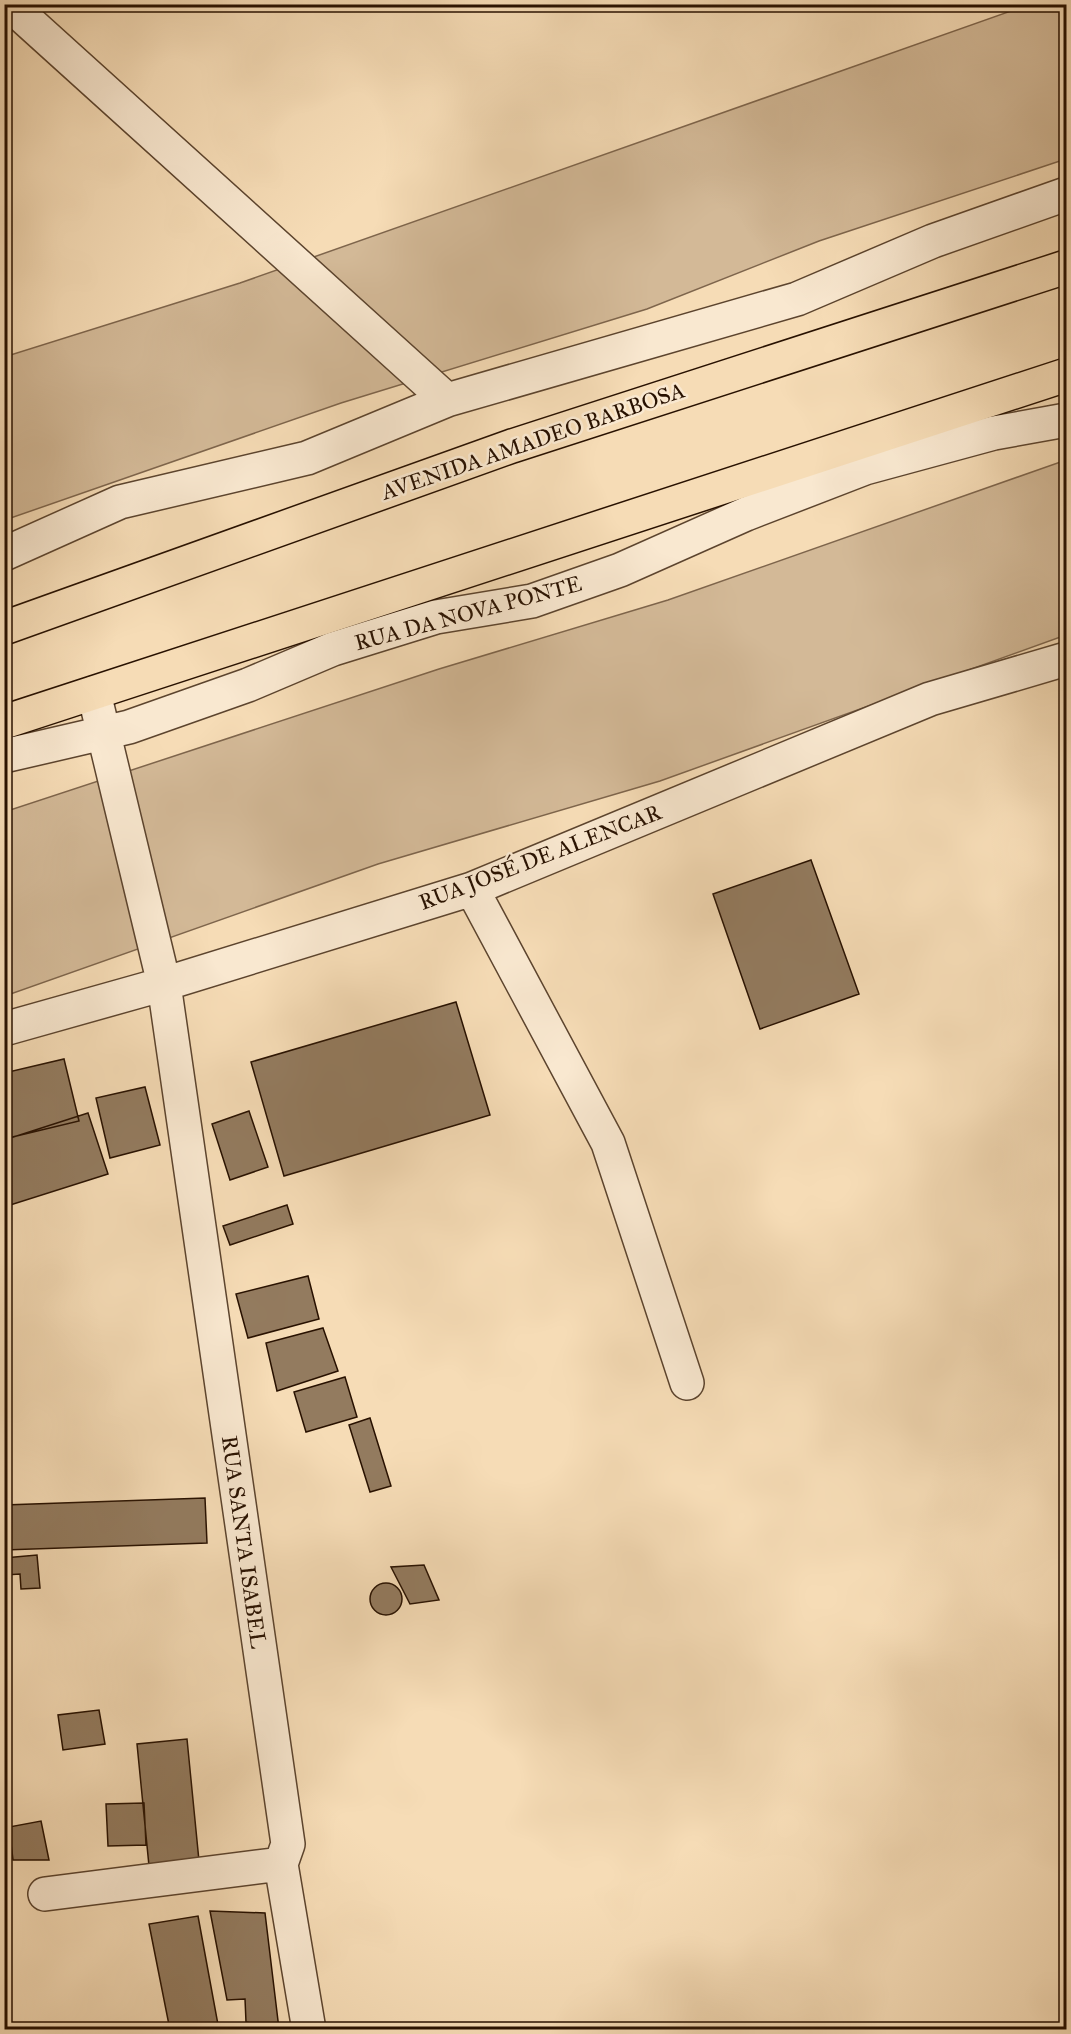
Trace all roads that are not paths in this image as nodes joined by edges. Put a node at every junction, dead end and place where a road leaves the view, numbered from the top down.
1 (9, 4) edge
2 (1066, 194) edge
3 (1066, 267) edge
4 (1066, 375) edge
5 (447, 400) junction
6 (1066, 420) edge
7 (4, 554) edge
8 (4, 628) edge
9 (1066, 660) edge
10 (93, 693) junction
11 (4, 722) edge
12 (102, 734) junction
13 (4, 756) edge
14 (472, 889) junction
15 (164, 984) junction
16 (4, 1029) edge
17 (687, 1383) dead end
18 (281, 1864) junction
19 (45, 1894) dead end
20 (309, 2030) edge

1 - 5 street
2 - 5 street
3 - 8 main road, AVENIDA AMADEO BARBOSA
4 - 10 main road
5 - 7 street
6 - 12 street, RUA DA NOVA PONTE
9 - 14 street, RUA JOSÉ DE ALENCAR
10 - 11 main road
10 - 12 street, RUA SANTA ISABEL
12 - 13 street, RUA DA NOVA PONTE
12 - 15 street, RUA SANTA ISABEL
14 - 15 street, RUA JOSÉ DE ALENCAR
14 - 17 street
15 - 16 street, RUA JOSÉ DE ALENCAR
15 - 18 street, RUA SANTA ISABEL
18 - 19 street
18 - 20 street

